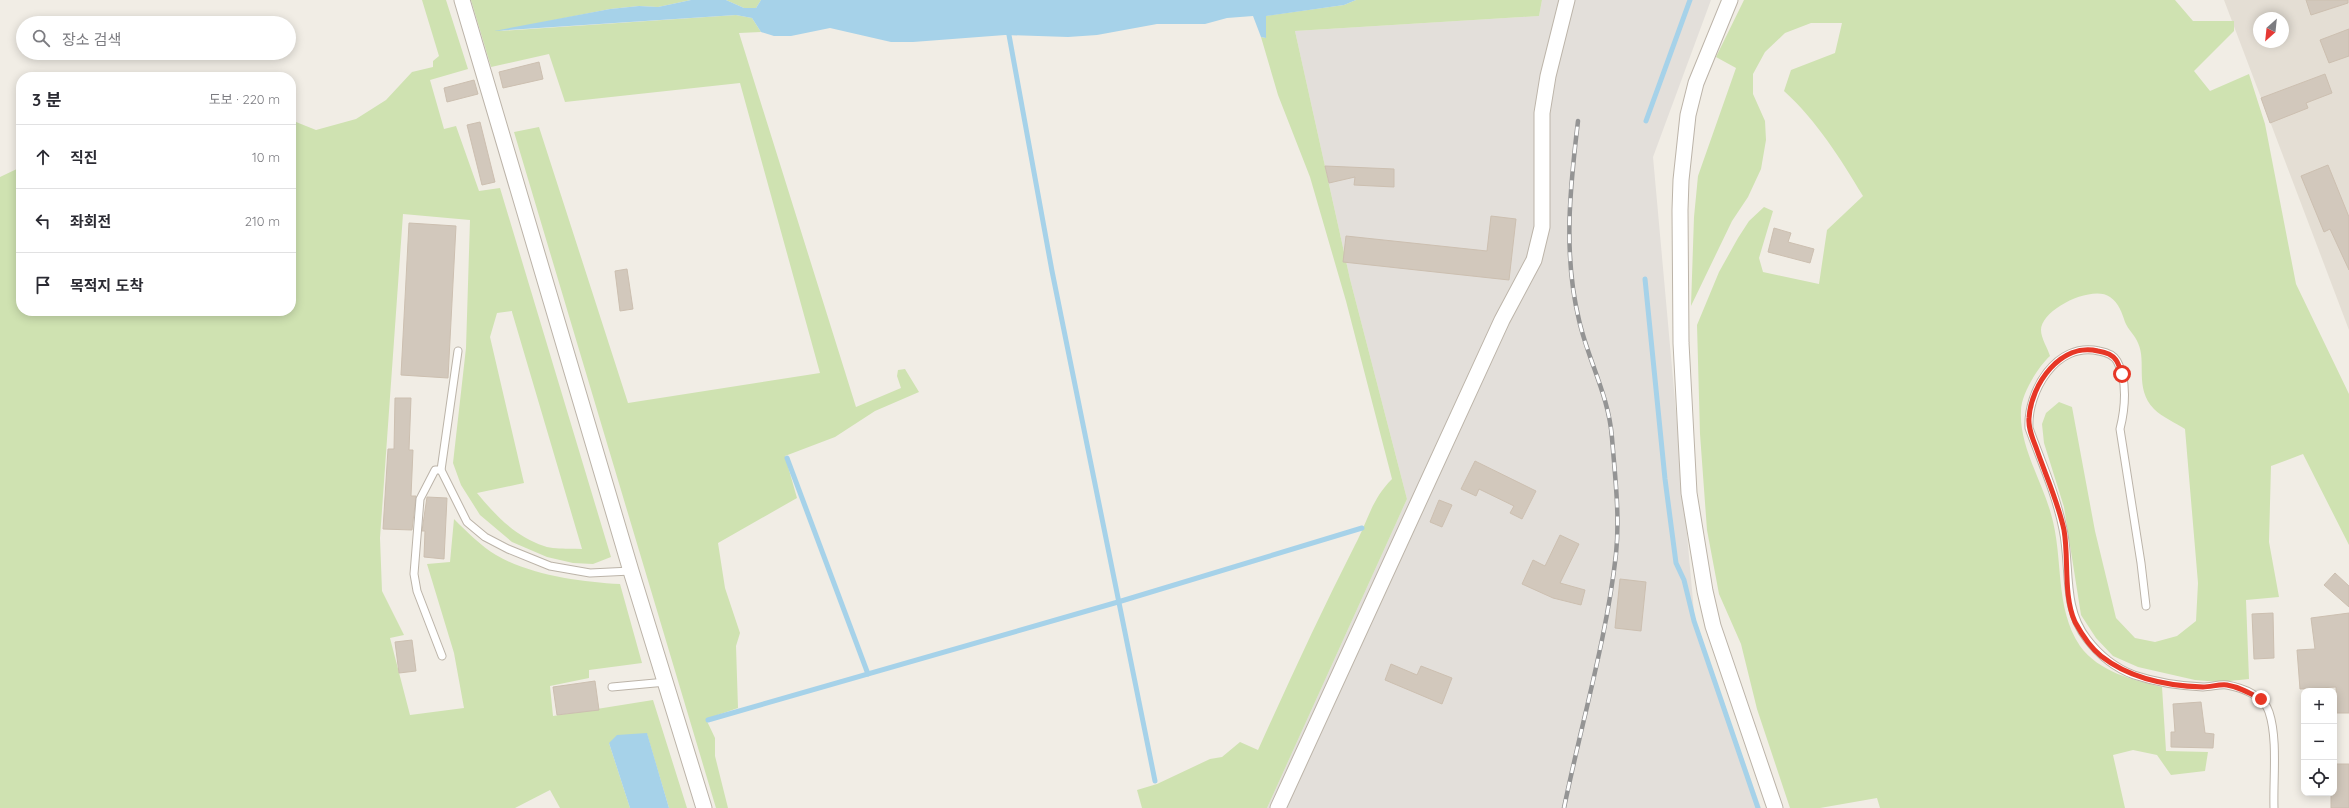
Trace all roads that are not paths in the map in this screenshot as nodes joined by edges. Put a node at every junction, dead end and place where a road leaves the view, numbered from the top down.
1 (462, 0) edge
2 (1567, 0) edge
3 (1730, 0) edge
4 (458, 351) dead end
5 (442, 470) junction
6 (631, 571) junction
7 (2146, 606) dead end
8 (442, 656) dead end
9 (666, 682) junction
10 (612, 687) dead end
11 (704, 808) edge
12 (1278, 808) edge
13 (1775, 808) edge
14 (2274, 808) edge

1 - 6 street
2 - 12 street
3 - 13 street
4 - 5 lane
5 - 6 lane
5 - 8 lane
6 - 9 street
7 - 14 lane
9 - 10 lane
9 - 11 street

